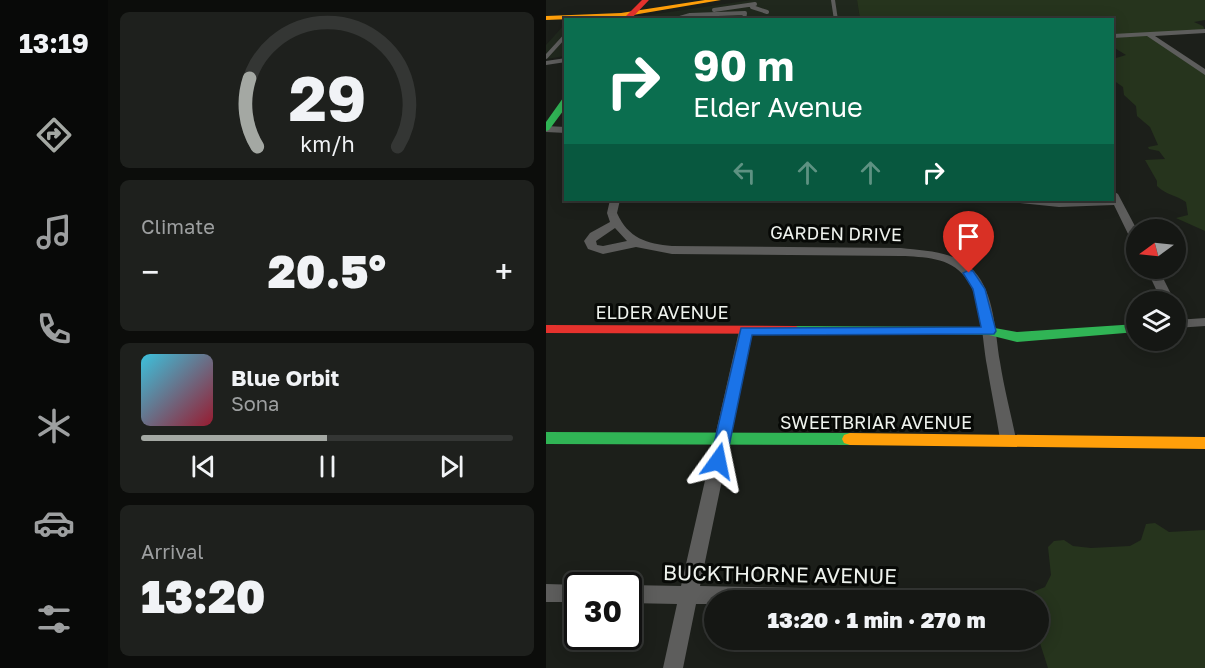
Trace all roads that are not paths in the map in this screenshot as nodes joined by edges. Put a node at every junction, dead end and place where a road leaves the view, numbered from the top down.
1 (718, 0) edge
2 (833, 0) edge
3 (755, 4) edge
4 (549, 6) edge
5 (638, 7) edge
6 (745, 13) junction
7 (699, 14) junction
8 (766, 15) dead end
9 (589, 16) junction
10 (546, 18) edge
11 (600, 18) edge
12 (682, 18) edge
13 (744, 18) edge
14 (836, 18) edge
15 (1205, 31) edge
16 (1114, 36) edge
17 (1150, 36) junction
18 (564, 37) edge
19 (546, 57) edge
20 (564, 60) edge
21 (546, 63) edge
22 (1205, 73) edge
23 (564, 103) edge
24 (546, 129) edge
25 (564, 130) edge
26 (1115, 198) edge
27 (615, 201) edge
28 (1030, 201) edge
29 (1087, 201) edge
30 (1126, 219) edge
31 (616, 223) junction
32 (636, 243) junction
33 (1205, 322) edge
34 (1186, 323) edge
35 (546, 329) edge
36 (1126, 329) edge
37 (746, 331) junction
38 (989, 331) junction
39 (546, 438) edge
40 (722, 439) junction
41 (1008, 439) junction
42 (1205, 443) edge
43 (546, 593) edge
44 (564, 593) edge
45 (642, 594) edge
46 (690, 594) junction
47 (704, 594) edge
48 (673, 668) edge

1 - 5 main road
2 - 14 lane
3 - 6 lane
3 - 7 lane
3 - 8 lane
4 - 5 main road
5 - 9 main road
6 - 7 lane
6 - 13 lane
7 - 12 lane
9 - 10 main road
9 - 11 main road
15 - 17 street
16 - 17 street
17 - 22 street
18 - 19 lane
20 - 21 street
23 - 24 main road
24 - 25 street
26 - 30 street
27 - 31 street
28 - 29 street
31 - 32 street
31 - 32 street, GARDEN DRIVE
32 - 38 street, GARDEN DRIVE
33 - 34 street
35 - 37 main road, ELDER AVENUE
36 - 38 main road, ELDER AVENUE
37 - 38 main road, ELDER AVENUE
37 - 40 street
38 - 41 street, GARDEN DRIVE
39 - 40 main road, SWEETBRIAR AVENUE
40 - 41 main road, SWEETBRIAR AVENUE
40 - 46 street
41 - 42 main road, SWEETBRIAR AVENUE
43 - 44 street
45 - 46 street, BUCKTHORNE AVENUE
46 - 47 street, BUCKTHORNE AVENUE
46 - 48 street

